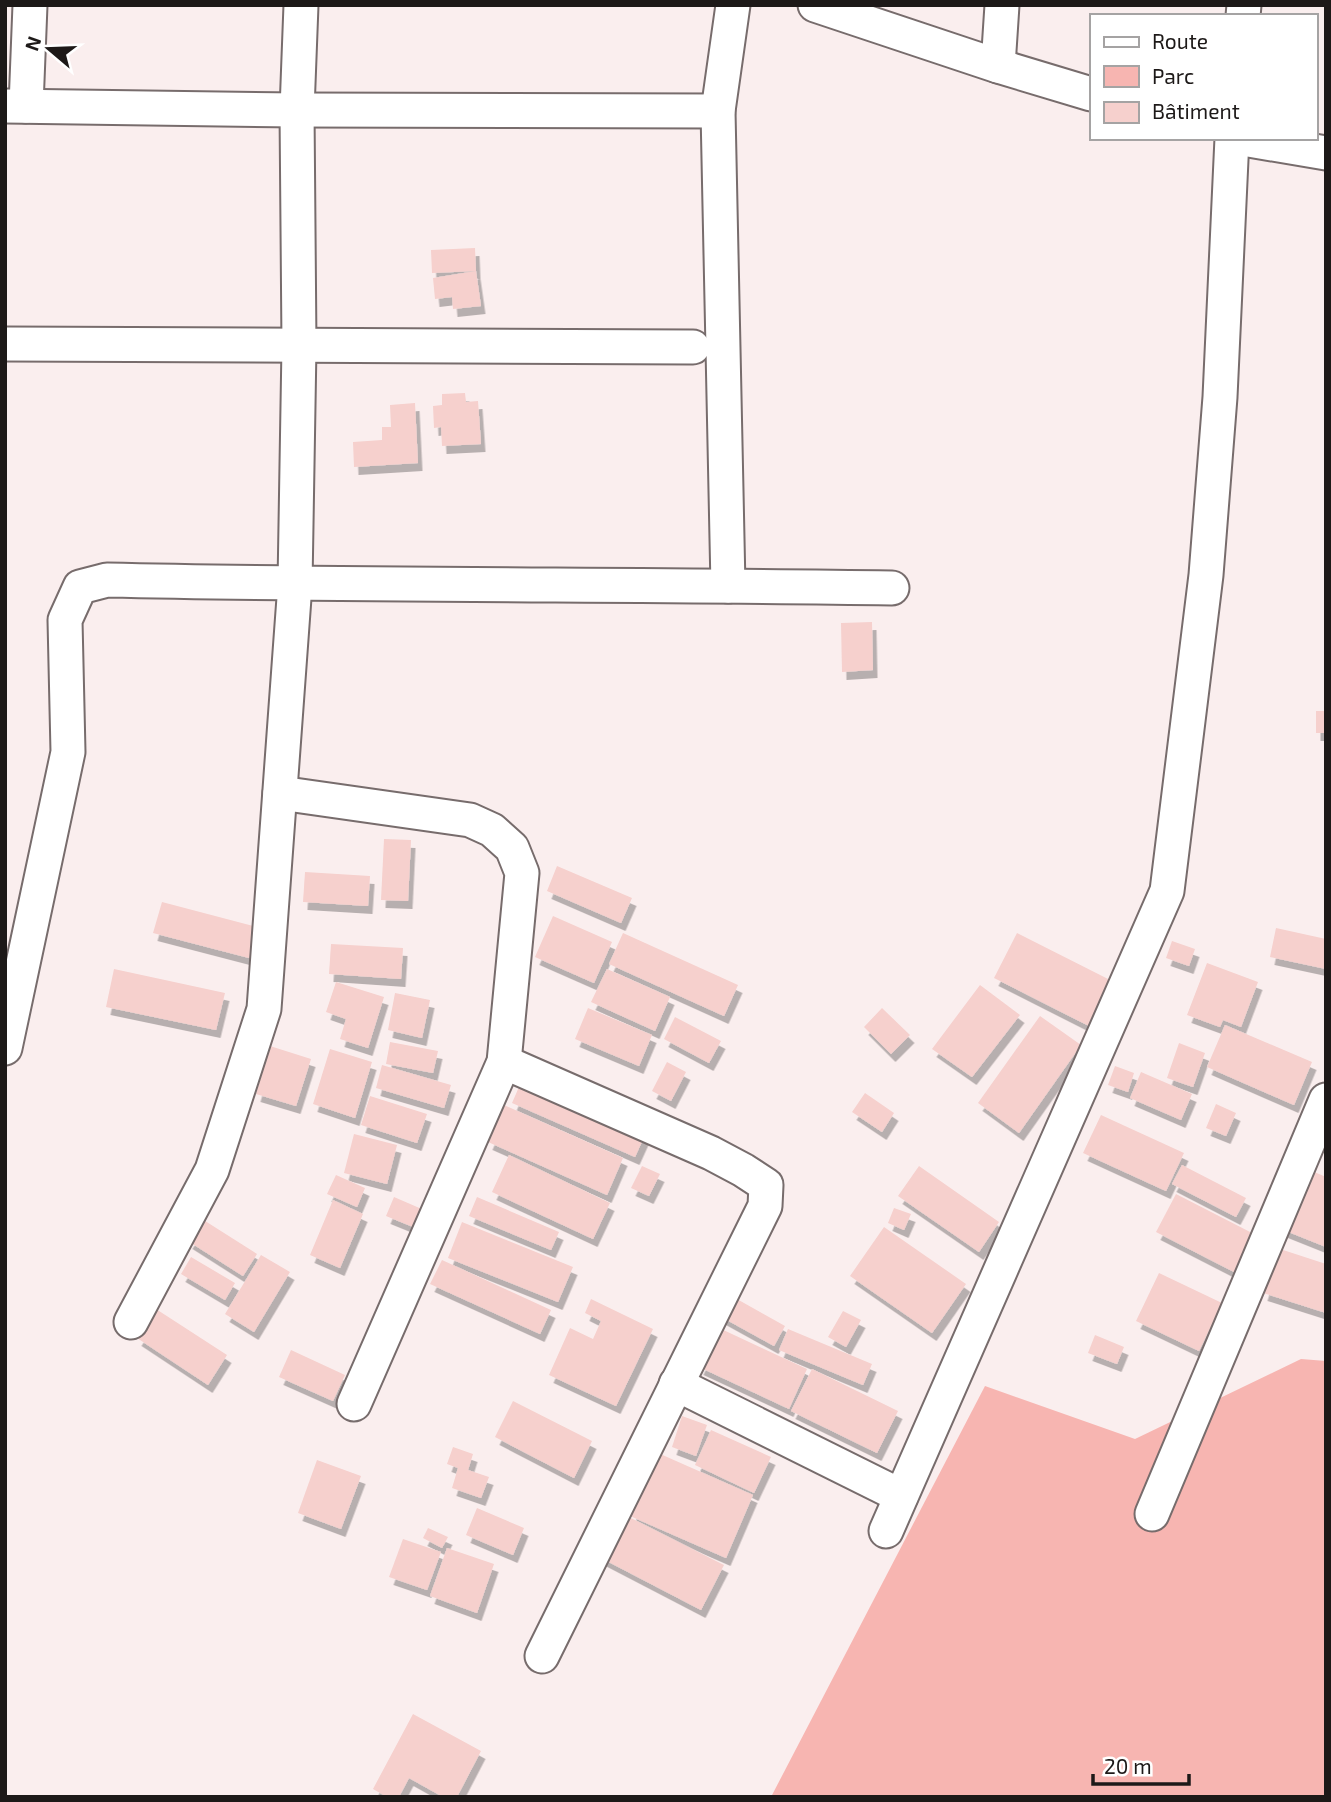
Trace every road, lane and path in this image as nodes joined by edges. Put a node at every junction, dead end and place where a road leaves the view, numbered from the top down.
1 (30, 5) edge
2 (301, 5) edge
3 (733, 5) edge
4 (815, 5) edge
5 (1002, 5) edge
6 (998, 66) junction
7 (1090, 94) edge
8 (16, 106) edge
9 (297, 110) junction
10 (718, 111) junction
11 (1235, 140) edge
12 (1247, 140) edge
13 (1326, 153) edge
14 (5, 344) edge
15 (299, 346) junction
16 (694, 347) dead end
17 (295, 584) junction
18 (728, 586) junction
19 (892, 588) dead end
20 (280, 793) junction
21 (5, 1048) edge
22 (504, 1062) junction
23 (1326, 1100) edge
24 (131, 1322) dead end
25 (676, 1384) junction
26 (354, 1404) dead end
27 (901, 1496) junction
28 (1152, 1514) dead end
29 (886, 1531) dead end
30 (542, 1656) dead end

1 - 8 street
2 - 9 street
3 - 10 street
4 - 6 street
5 - 6 street
6 - 7 street
8 - 9 street
9 - 10 street
9 - 15 street
10 - 18 street
11 - 27 street
12 - 13 street
14 - 15 street
15 - 16 street
15 - 17 street
17 - 18 street
17 - 20 street
17 - 21 street
18 - 19 street
20 - 22 street
20 - 24 street
22 - 25 street
22 - 26 street
23 - 28 street
25 - 27 street
25 - 30 street
27 - 29 street

